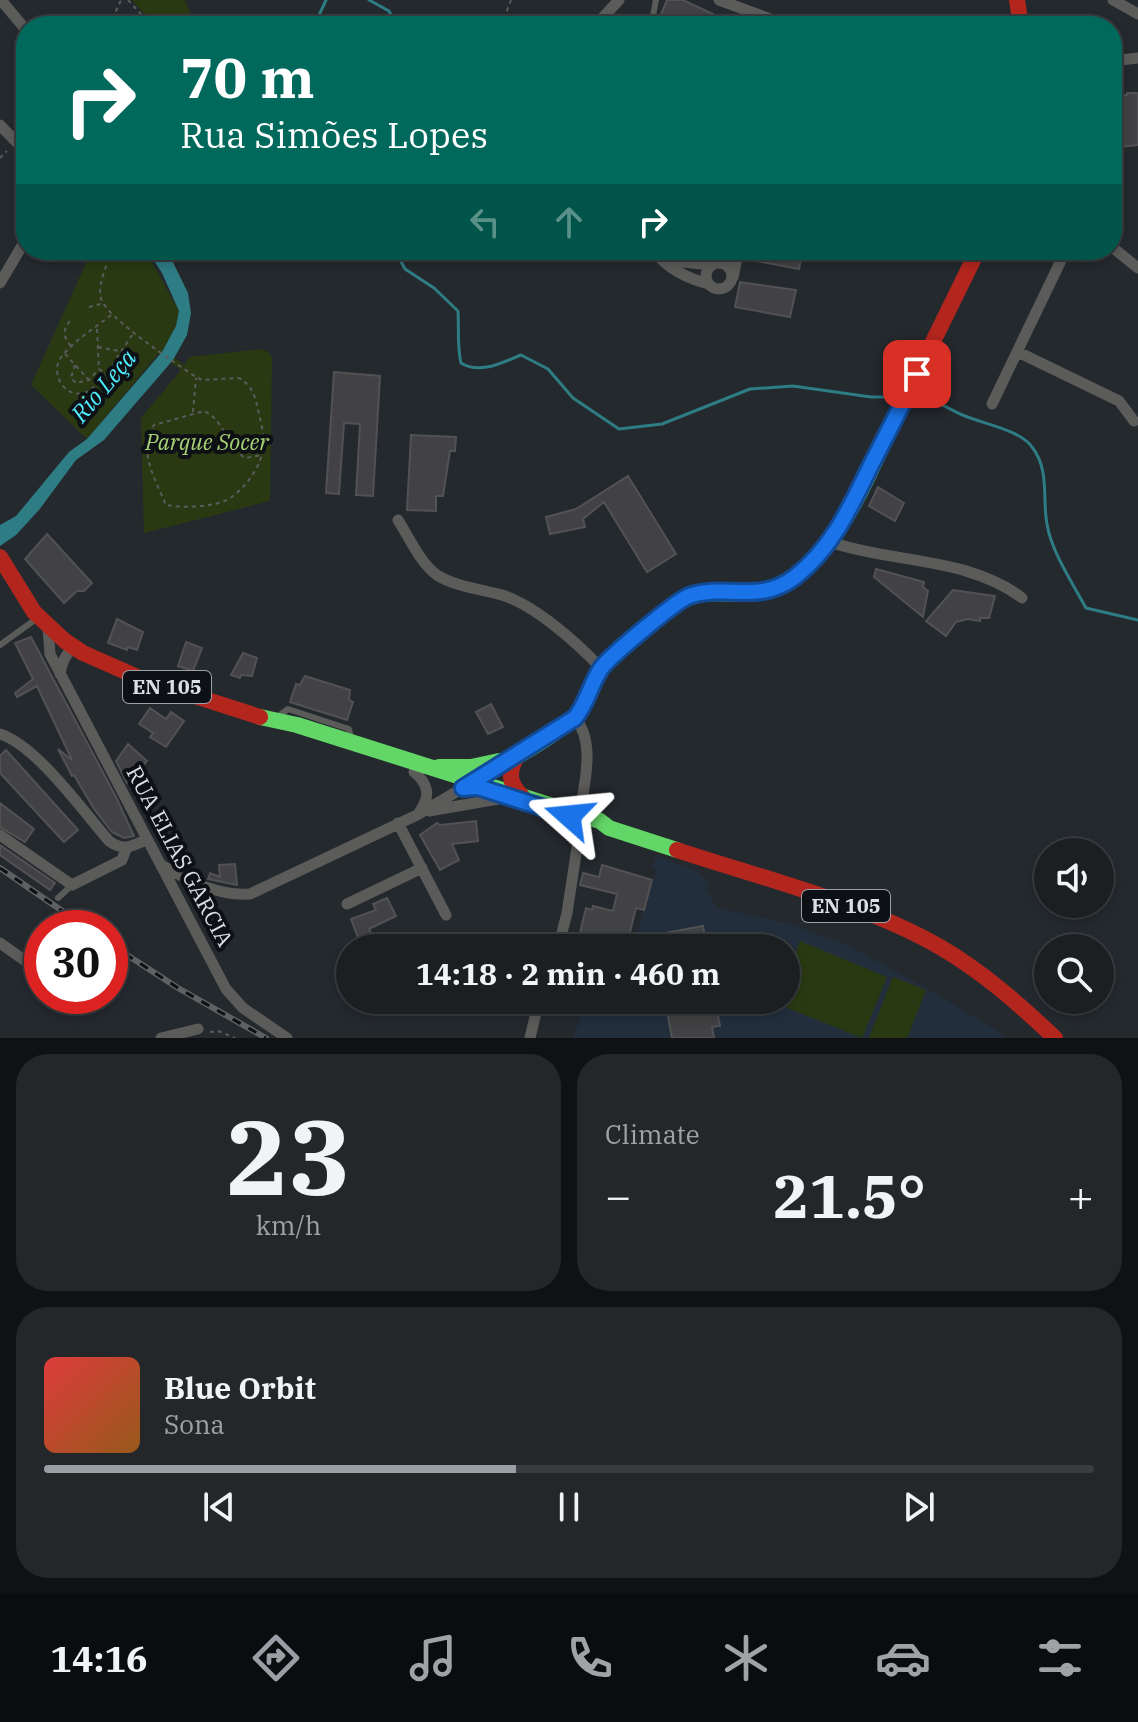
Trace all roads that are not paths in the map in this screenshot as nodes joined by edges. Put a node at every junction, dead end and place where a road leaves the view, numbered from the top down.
1 (1, 0) edge
2 (619, 0) edge
3 (719, 0) edge
4 (1113, 0) edge
5 (1138, 14) edge
6 (604, 16) edge
7 (762, 16) edge
8 (16, 18) edge
9 (0, 125) edge
10 (16, 140) edge
11 (1122, 255) edge
12 (16, 256) edge
13 (660, 260) edge
14 (720, 260) edge
15 (737, 260) edge
16 (973, 260) edge
17 (1061, 260) edge
18 (716, 264) junction
19 (673, 266) junction
20 (1138, 268) edge
21 (733, 277) junction
22 (0, 283) edge
23 (709, 284) junction
24 (1018, 352) junction
25 (992, 404) dead end
26 (1134, 421) dead end
27 (398, 520) dead end
28 (830, 542) junction
29 (1, 560) edge
30 (1022, 598) dead end
31 (44, 622) junction
32 (69, 643) junction
33 (0, 645) edge
34 (601, 668) junction
35 (60, 674) junction
36 (575, 718) junction
37 (275, 721) junction
38 (295, 732) junction
39 (0, 734) edge
40 (519, 754) junction
41 (421, 769) junction
42 (472, 786) junction
43 (522, 796) junction
44 (417, 815) junction
45 (581, 815) junction
46 (398, 823) junction
47 (0, 835) edge
48 (146, 840) junction
49 (126, 849) junction
50 (162, 866) junction
51 (422, 868) junction
52 (72, 885) junction
53 (197, 885) junction
54 (58, 898) dead end
55 (179, 898) junction
56 (347, 904) dead end
57 (446, 915) dead end
58 (562, 934) edge
59 (0, 943) edge
60 (24, 960) edge
61 (536, 1014) edge
62 (198, 1029) road end
63 (161, 1038) edge
64 (287, 1038) edge
65 (530, 1038) edge
66 (1055, 1038) edge

1 - 8 street
2 - 6 street
3 - 7 street
4 - 5 street
9 - 10 street
11 - 20 street
12 - 22 street
13 - 19 street
14 - 18 street
15 - 21 street
16 - 28 main road
17 - 24 street
18 - 19 street
18 - 21 street
18 - 23 street
19 - 23 street
21 - 23 street
24 - 25 street
24 - 26 street
27 - 34 street
28 - 30 street
28 - 34 main road
29 - 31 main road, RUA ELIAS GARCIA / EN 105
31 - 32 main road, RUA ELIAS GARCIA / EN 105
31 - 33 lane
31 - 35 street, RUA ELIAS GARCIA
32 - 35 street
32 - 37 main road, EN 105
34 - 36 main road
35 - 48 street, RUA ELIAS GARCIA
36 - 40 main road
36 - 45 street
37 - 38 main road, EN 105
37 - 41 main road, EN 105
38 - 41 main road, EN 105
38 - 42 main road
39 - 49 street
40 - 41 main road
40 - 42 main road
40 - 43 main road
41 - 42 main road, EN 105
41 - 44 street
42 - 43 main road, EN 105
42 - 44 street
42 - 44 street
42 - 45 main road, EN 105
42 - 45 street
43 - 45 main road, EN 105
44 - 46 street
45 - 58 street
45 - 66 main road, EN 105
46 - 51 street
46 - 53 street
47 - 52 street
48 - 49 street
48 - 50 street, RUA ELIAS GARCIA
49 - 52 street
50 - 53 street
50 - 55 street, RUA ELIAS GARCIA
51 - 56 street
51 - 57 street
52 - 54 lane
53 - 55 street
55 - 64 street, RUA ELIAS GARCIA
59 - 60 street
61 - 65 street
62 - 63 street

